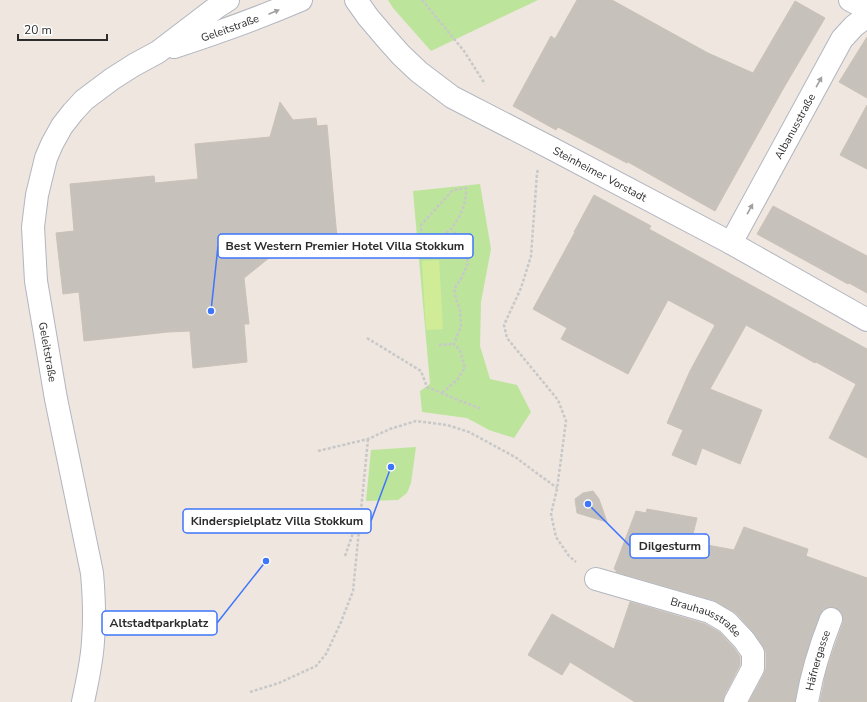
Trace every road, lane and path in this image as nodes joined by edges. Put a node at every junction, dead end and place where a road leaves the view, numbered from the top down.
1 (228, 0) edge
2 (301, 0) edge
3 (356, 0) edge
4 (422, 0) edge
5 (850, 0) edge
6 (867, 9) edge
7 (867, 16) edge
8 (158, 52) junction
9 (496, 120) junction
10 (549, 146) junction
11 (451, 229) junction
12 (731, 243) junction
13 (867, 320) edge
14 (367, 338) dead end
15 (454, 344) junction
16 (439, 345) dead end
17 (442, 393) junction
18 (482, 409) dead end
19 (368, 439) junction
20 (318, 451) dead end
21 (557, 489) junction
22 (359, 533) junction
23 (345, 556) dead end
24 (596, 579) joint
25 (830, 619) dead end
26 (250, 692) dead end
27 (83, 702) edge
28 (735, 702) edge
29 (807, 702) edge

1 - 8 main road, Geleitstraße
8 -> 2 main road, Geleitstraße
3 - 9 main road, Steinheimer Vorstadt
4 - 9 path
5 - 6 main road
12 -> 7 main road, Albanusstraße
8 - 27 main road, Geleitstraße
9 - 10 main road, Steinheimer Vorstadt
10 - 12 main road, Steinheimer Vorstadt
10 - 21 path
11 - 11 path
11 - 15 path
12 - 13 main road, Steinheimer Vorstadt
14 - 17 path
15 - 16 path
15 - 17 path
17 - 18 path
19 - 20 path
19 - 21 path
19 - 22 path
21 - 24 path
22 - 23 path
22 - 26 path
24 - 28 main road, Brauhausstraße
25 - 29 main road, Häfnergasse

